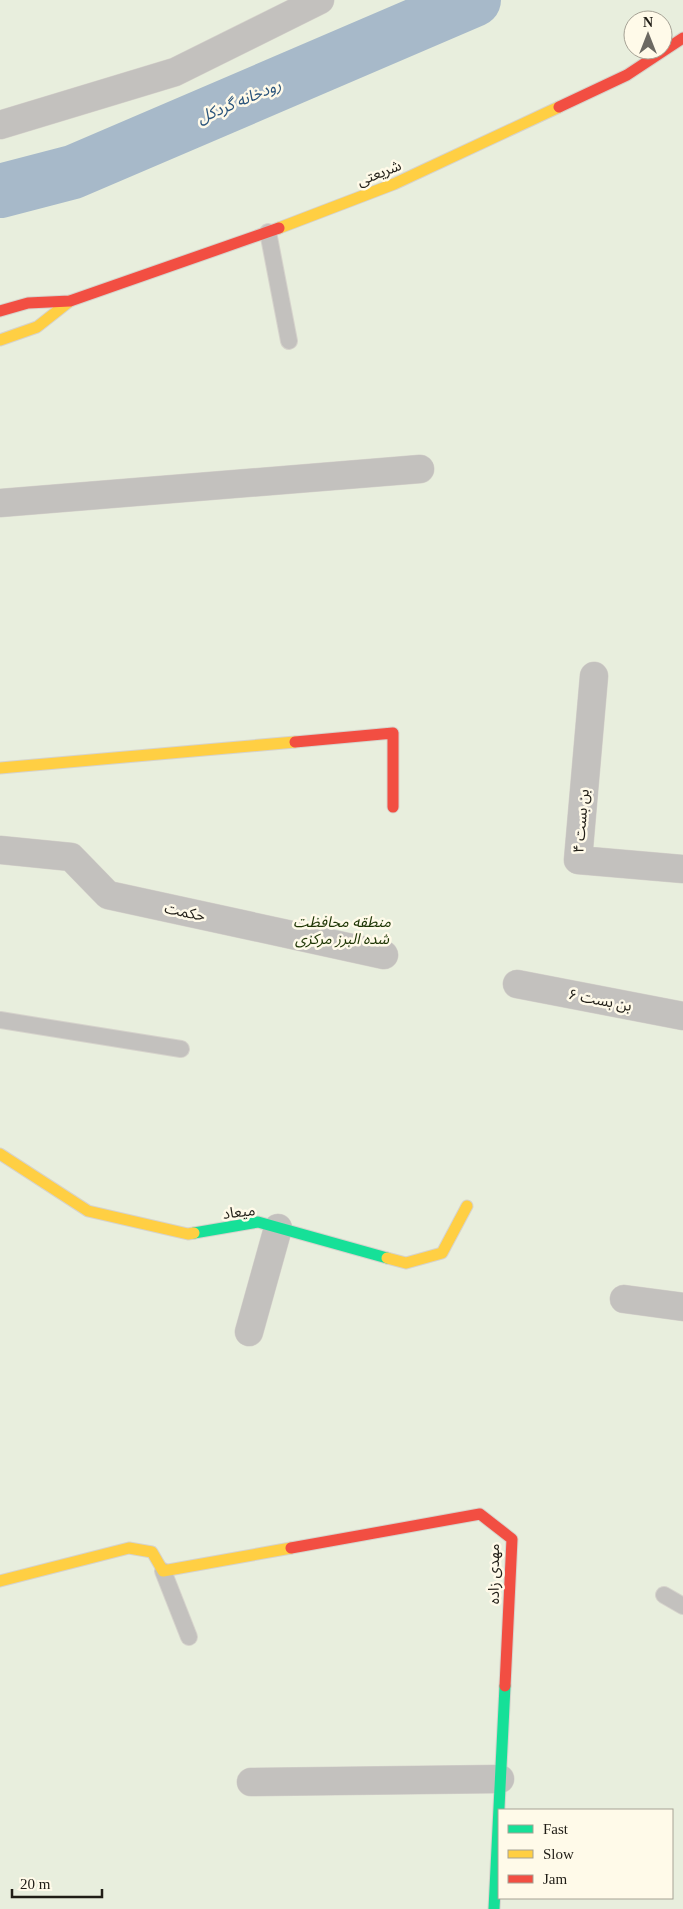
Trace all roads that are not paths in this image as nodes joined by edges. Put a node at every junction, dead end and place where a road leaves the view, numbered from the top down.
1 (320, 0) edge
2 (683, 38) edge
3 (0, 125) edge
4 (268, 232) junction
5 (70, 301) junction
6 (0, 311) edge
7 (0, 340) edge
8 (289, 341) dead end
9 (420, 469) dead end
10 (0, 503) edge
11 (594, 676) dead end
12 (0, 768) edge
13 (393, 807) dead end
14 (0, 850) edge
15 (683, 869) edge
16 (384, 954) dead end
17 (517, 984) dead end
18 (683, 1016) edge
19 (0, 1020) edge
20 (181, 1049) dead end
21 (0, 1154) edge
22 (467, 1206) dead end
23 (278, 1228) junction
24 (624, 1299) dead end
25 (683, 1307) edge
26 (249, 1332) dead end
27 (163, 1571) junction
28 (0, 1581) edge
29 (664, 1596) dead end
30 (683, 1606) edge
31 (189, 1637) dead end
32 (500, 1779) junction
33 (251, 1782) dead end
34 (499, 1809) edge
35 (498, 1822) edge
36 (494, 1909) edge

1 - 3 street
2 - 4 street, شریعتی
4 - 5 street, شریعتی
4 - 8 lane
5 - 6 street
5 - 7 street
9 - 10 street
11 - 15 street, بن بست ۴
12 - 13 street
14 - 16 street, حکمت
17 - 18 street, بن بست ۶
19 - 20 lane
21 - 23 street, میعاد
22 - 23 street, میعاد
23 - 26 street
24 - 25 street
27 - 28 street
27 - 31 lane
27 - 32 street, مهدی زاده
29 - 30 lane
32 - 33 street
32 - 34 street, مهدی زاده
35 - 36 street, مهدی زاده

